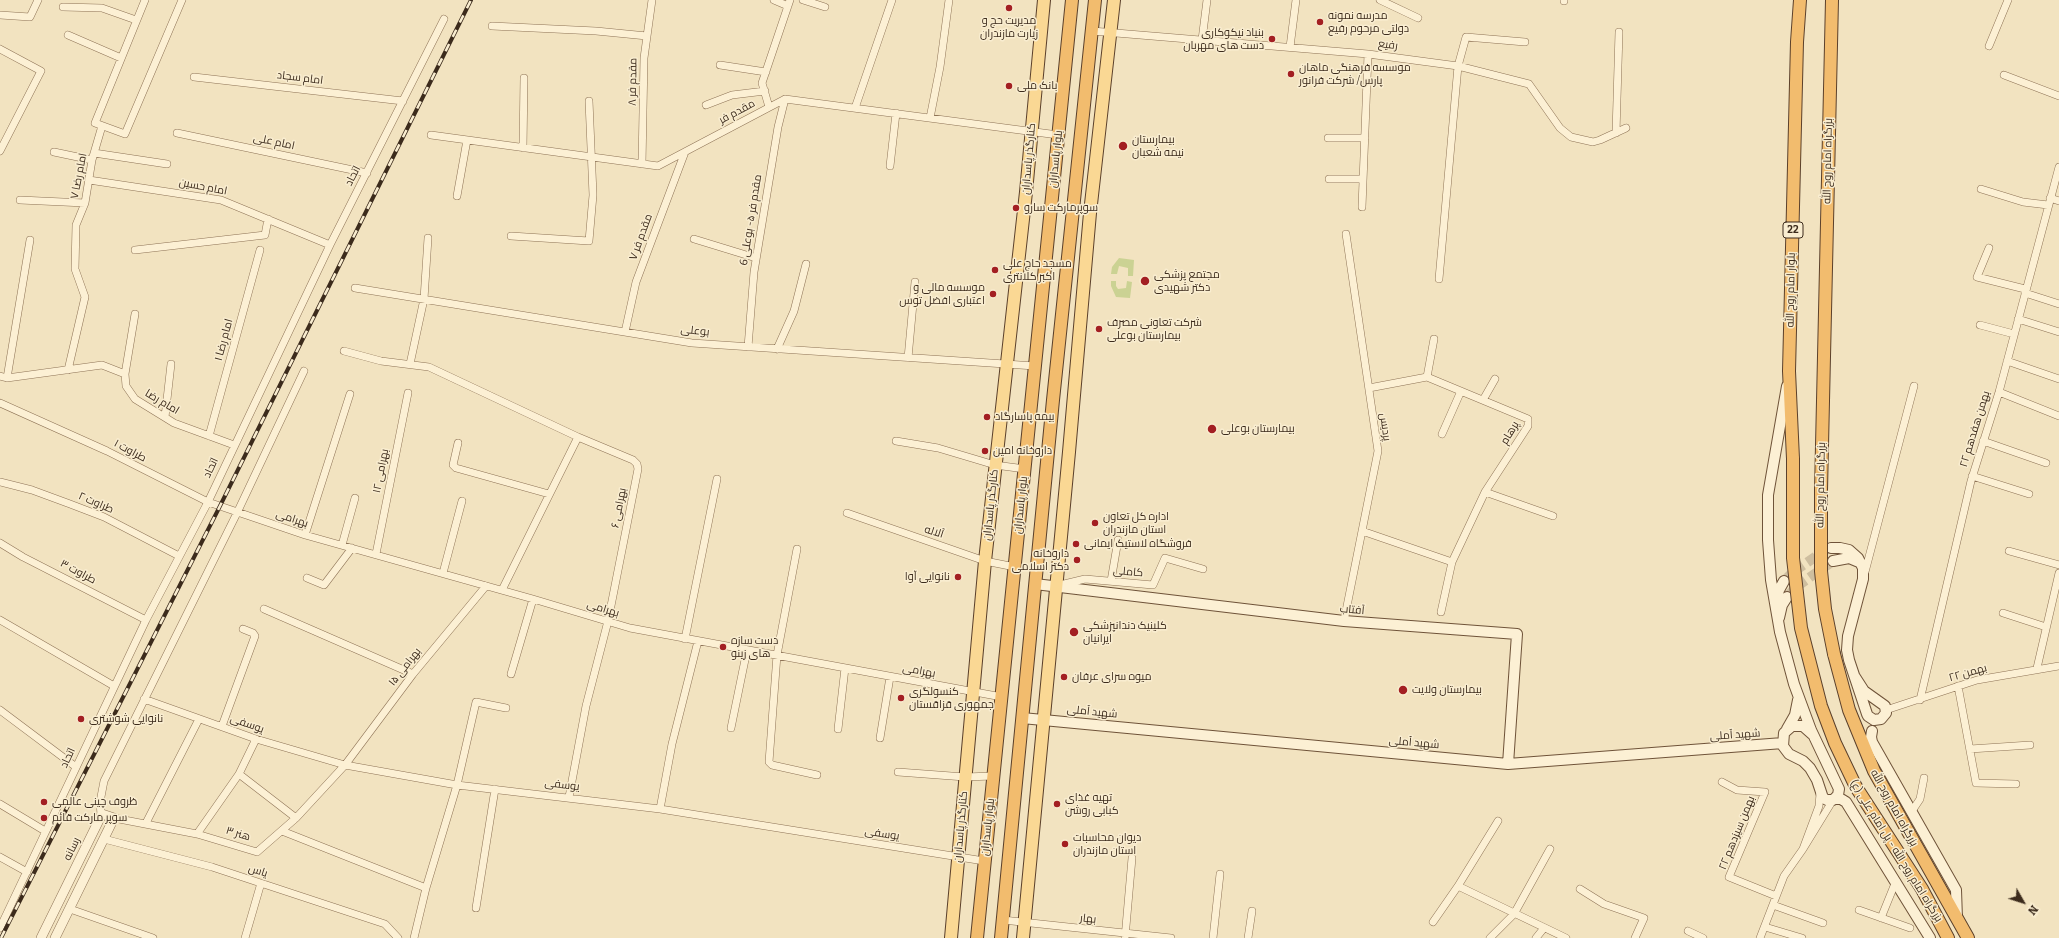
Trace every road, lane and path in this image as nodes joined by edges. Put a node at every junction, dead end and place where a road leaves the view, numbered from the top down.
1 (38, 0) edge
2 (145, 0) edge
3 (182, 0) edge
4 (652, 0) edge
5 (774, 0) edge
6 (803, 0) edge
7 (892, 0) edge
8 (949, 0) edge
9 (1044, 0) edge
10 (1072, 0) edge
11 (1095, 0) edge
12 (1114, 0) edge
13 (1207, 0) edge
14 (1296, 0) edge
15 (1380, 0) edge
16 (1800, 0) edge
17 (1832, 0) edge
18 (2008, 0) edge
19 (789, 3) edge
20 (63, 7) dead end
21 (825, 7) dead end
22 (0, 15) edge
23 (1418, 18) dead end
24 (444, 19) dead end
25 (136, 20) junction
26 (492, 26) dead end
27 (1092, 31) junction
28 (1619, 32) dead end
29 (1111, 33) junction
30 (68, 35) dead end
31 (648, 36) junction
32 (1202, 40) junction
33 (1525, 42) dead end
34 (1989, 46) dead end
35 (1290, 47) junction
36 (0, 49) edge
37 (1368, 54) junction
38 (121, 58) junction
39 (720, 66) dead end
40 (1458, 66) junction
41 (766, 72) junction
42 (2004, 75) dead end
43 (194, 77) dead end
44 (524, 78) dead end
45 (765, 92) junction
46 (2059, 96) edge
47 (785, 99) junction
48 (403, 101) junction
49 (589, 101) dead end
50 (706, 104) dead end
51 (769, 107) junction
52 (855, 108) junction
53 (896, 113) junction
54 (930, 118) junction
55 (98, 124) junction
56 (1626, 128) dead end
57 (1032, 131) junction
58 (177, 133) dead end
59 (1616, 133) junction
60 (431, 135) dead end
61 (1058, 135) junction
62 (1328, 138) dead end
63 (1365, 138) junction
64 (467, 140) junction
65 (524, 148) junction
66 (0, 151) edge
67 (54, 152) dead end
68 (685, 152) junction
69 (93, 156) junction
70 (591, 157) junction
71 (167, 164) dead end
72 (642, 164) junction
73 (890, 166) dead end
74 (2059, 167) edge
75 (367, 173) junction
76 (1329, 179) dead end
77 (1363, 179) junction
78 (89, 180) junction
79 (1981, 189) dead end
80 (457, 196) dead end
81 (2050, 198) junction
82 (20, 200) dead end
83 (2059, 201) edge
84 (85, 203) junction
85 (2048, 205) junction
86 (1362, 207) dead end
87 (268, 219) junction
88 (1346, 234) dead end
89 (511, 236) dead end
90 (428, 238) dead end
91 (694, 239) dead end
92 (30, 240) dead end
93 (330, 245) junction
94 (1989, 248) dead end
95 (135, 250) dead end
96 (260, 250) dead end
97 (756, 258) junction
98 (806, 264) dead end
99 (1439, 279) dead end
100 (915, 282) dead end
101 (355, 288) dead end
102 (2025, 291) junction
103 (424, 299) junction
104 (2059, 304) edge
105 (135, 314) dead end
106 (2018, 319) junction
107 (1980, 325) dead end
108 (625, 332) junction
109 (2059, 332) edge
110 (2014, 334) junction
111 (1434, 339) dead end
112 (748, 347) junction
113 (777, 349) junction
114 (344, 351) dead end
115 (908, 358) junction
116 (2006, 361) junction
117 (172, 364) dead end
118 (410, 364) junction
119 (1006, 364) junction
120 (1035, 366) junction
121 (68, 370) junction
122 (304, 371) dead end
123 (1789, 371) junction
124 (125, 374) junction
125 (4, 377) edge
126 (1427, 377) junction
127 (1495, 379) dead end
128 (2059, 379) edge
129 (1914, 386) dead end
130 (1368, 388) junction
131 (1461, 391) junction
132 (1998, 392) junction
133 (408, 393) dead end
134 (350, 394) dead end
135 (1483, 400) junction
136 (0, 403) edge
137 (2059, 416) edge
138 (165, 417) junction
139 (1442, 434) dead end
140 (209, 436) junction
141 (578, 436) junction
142 (896, 441) dead end
143 (1983, 441) junction
144 (458, 443) dead end
145 (234, 445) junction
146 (1793, 459) joint
147 (2046, 463) dead end
148 (995, 465) junction
149 (1025, 469) junction
150 (1972, 476) junction
151 (717, 479) dead end
152 (0, 482) edge
153 (1485, 492) junction
154 (549, 494) junction
155 (2029, 494) dead end
156 (355, 498) dead end
157 (462, 501) dead end
158 (208, 502) junction
159 (237, 513) junction
160 (847, 513) dead end
161 (1553, 516) dead end
162 (1362, 531) junction
163 (305, 535) junction
164 (1118, 540) dead end
165 (0, 543) edge
166 (342, 545) junction
167 (352, 548) junction
168 (1831, 548) tunnel mouth
169 (797, 549) dead end
170 (2009, 551) dead end
171 (376, 554) junction
172 (179, 556) junction
173 (985, 561) junction
174 (1833, 561) tunnel mouth
175 (1452, 562) junction
176 (1861, 563) junction
177 (2059, 565) edge
178 (1015, 567) junction
179 (1203, 569) dead end
180 (443, 573) junction
181 (2059, 573) edge
182 (307, 578) dead end
183 (1863, 580) junction
184 (1111, 581) junction
185 (1784, 581) tunnel mouth
186 (1035, 584) junction
187 (486, 586) junction
188 (1056, 586) junction
189 (502, 590) junction
190 (1787, 597) tunnel mouth
191 (533, 599) junction
192 (1775, 607) junction
193 (264, 609) dead end
194 (1441, 612) dead end
195 (2003, 613) dead end
196 (0, 620) edge
197 (146, 620) junction
198 (608, 622) junction
199 (1344, 622) junction
200 (1778, 624) junction
201 (2046, 627) junction
202 (243, 629) dead end
203 (684, 639) junction
204 (698, 641) junction
205 (747, 650) junction
206 (777, 655) junction
207 (2059, 666) edge
208 (845, 668) junction
209 (2037, 668) junction
210 (413, 674) junction
211 (510, 674) dead end
212 (890, 677) junction
213 (1855, 677) junction
214 (114, 686) junction
215 (1958, 686) junction
216 (974, 692) junction
217 (1797, 692) junction
218 (1002, 696) junction
219 (144, 699) junction
220 (1920, 700) junction
221 (506, 708) dead end
222 (0, 710) edge
223 (1884, 715) junction
224 (1022, 718) junction
225 (199, 720) junction
226 (1044, 720) junction
227 (222, 726) junction
228 (731, 728) dead end
229 (838, 729) dead end
230 (1786, 731) junction
231 (1872, 731) junction
232 (1812, 734) junction
233 (880, 738) dead end
234 (256, 739) junction
235 (1783, 743) junction
236 (2030, 745) dead end
237 (1970, 749) junction
238 (1870, 763) junction
239 (1508, 764) junction
240 (345, 765) junction
241 (76, 767) junction
242 (898, 772) dead end
243 (239, 774) junction
244 (817, 775) dead end
245 (993, 776) junction
246 (965, 777) junction
247 (1924, 778) dead end
248 (1722, 782) dead end
249 (2016, 784) dead end
250 (457, 785) junction
251 (495, 788) junction
252 (1820, 793) junction
253 (569, 797) junction
254 (1834, 800) junction
255 (0, 804) edge
256 (660, 809) junction
257 (1912, 811) junction
258 (101, 815) junction
259 (114, 818) junction
260 (296, 818) junction
261 (1498, 821) dead end
262 (146, 823) junction
263 (45, 831) junction
264 (282, 831) junction
265 (197, 834) junction
266 (104, 840) junction
267 (1550, 849) dead end
268 (1803, 849) junction
269 (0, 857) edge
270 (958, 858) junction
271 (1132, 858) dead end
272 (984, 861) junction
273 (27, 872) junction
274 (1220, 874) dead end
275 (1896, 881) junction
276 (261, 883) junction
277 (1458, 886) junction
278 (426, 888) junction
279 (1580, 889) dead end
280 (1776, 896) junction
281 (1773, 905) junction
282 (476, 908) dead end
283 (70, 909) junction
284 (1859, 910) dead end
285 (1252, 911) dead end
286 (1514, 914) junction
287 (1881, 918) junction
288 (1957, 919) junction
289 (1003, 920) junction
290 (1433, 922) dead end
291 (1024, 923) junction
292 (1823, 923) dead end
293 (1765, 927) junction
294 (0, 928) edge
295 (1544, 928) junction
296 (1910, 928) dead end
297 (1688, 931) dead end
298 (1125, 936) edge
299 (41, 938) edge
300 (55, 938) edge
301 (153, 938) edge
302 (245, 938) edge
303 (398, 938) edge
304 (414, 938) edge
305 (951, 938) edge
306 (977, 938) edge
307 (1001, 938) edge
308 (1023, 938) edge
309 (1171, 938) edge
310 (1213, 938) edge
311 (1248, 938) edge
312 (1490, 938) edge
313 (1536, 938) edge
314 (1566, 938) edge
315 (1635, 938) edge
316 (1703, 938) edge
317 (1760, 938) edge
318 (1802, 938) edge
319 (1930, 938) edge
320 (1948, 938) edge
321 (1968, 938) edge

1 - 22 street
2 - 25 street, امام رضا ۷
3 - 55 street
4 - 31 street, مقدم فر ۸
5 - 19 street
6 - 21 street
7 - 52 street
8 - 54 street
9 - 57 main road, کنارگذر پاسداران
10 - 61 highway, بلوار پاسداران
11 - 27 highway, بلوار پاسداران
12 - 29 main road
13 - 32 street
14 - 35 street
15 - 23 street
16 - 123 highway, بلوار امام روح الله / 22
17 - 238 highway, بزرگراه امام روح الله, bridge
18 - 34 street
19 - 41 street
20 - 25 street
24 - 48 street, اتحاد
25 - 38 street, امام رضا ۷
26 - 31 street
27 - 29 street, رفیع
27 - 186 highway, بلوار پاسداران
28 - 59 street
29 - 32 street, رفیع
29 - 188 main road
30 - 38 street
31 - 72 street, مقدم فر ۸
32 - 35 street, رفیع
33 - 40 street
35 - 37 street, رفیع
36 - 66 street
37 - 40 street, رفیع
37 - 63 street
38 - 55 street, امام رضا ۷
39 - 41 street
40 - 59 street, رفیع
40 - 99 street
41 - 45 street
42 - 46 street
43 - 48 street, امام سجاد
44 - 65 street
45 - 50 street
45 - 51 street
47 - 51 street, مقدم فر
47 - 52 street
47 - 97 street, مقدم فر ۵- بوعلی 6
48 - 75 street, اتحاد
49 - 70 street
51 - 68 street, مقدم فر
52 - 53 street
53 - 54 street
53 - 73 street
54 - 57 street
55 - 69 street, امام رضا ۷
56 - 59 street, رفیع
57 - 61 street
57 - 119 main road, کنارگذر پاسداران
58 - 75 street, امام علی
60 - 64 street, مقدم فر
61 - 120 highway, بلوار پاسداران
62 - 63 street
63 - 77 street
64 - 65 street, مقدم فر
64 - 80 street
65 - 70 street, مقدم فر
67 - 69 street
68 - 72 street, مقدم فر
68 - 108 street, مقدم فر ۷
69 - 71 street
69 - 78 street, امام رضا ۷
70 - 72 street, مقدم فر
70 - 89 street
74 - 81 street, ۲۲ بهمن هفدهم
75 - 93 street, اتحاد
76 - 77 street
77 - 86 street
78 - 84 street, امام رضا ۷
78 - 87 street, امام حسین
79 - 85 street
81 - 83 street
81 - 85 street, ۲۲ بهمن هفدهم
82 - 84 street
84 - 121 street, امام رضا ۷
85 - 102 street, ۲۲ بهمن هفدهم
87 - 93 street, امام حسین
87 - 95 street
88 - 130 street, پردیس
90 - 103 street
91 - 97 street
92 - 125 street
93 - 145 street, اتحاد
94 - 102 street
96 - 140 street, امام رضا ۱
97 - 112 street, مقدم فر ۵- بوعلی 6
98 - 113 street
100 - 115 street
101 - 103 street, بوعلی
102 - 104 street
102 - 106 street, ۲۲ بهمن هفدهم
103 - 108 street, بوعلی
103 - 118 street
105 - 124 street
106 - 109 street
106 - 110 street, ۲۲ بهمن هفدهم
107 - 110 street
108 - 112 street, بوعلی
110 - 116 street, ۲۲ بهمن هفدهم
111 - 126 street
112 - 113 street, بوعلی
113 - 115 street, بوعلی
114 - 118 street, بهرامی ۶
115 - 119 street, بوعلی
116 - 128 street
116 - 132 street, ۲۲ بهمن هفدهم
117 - 138 street
118 - 141 street, بهرامی ۶
119 - 120 street, بوعلی
119 - 148 main road, کنارگذر پاسداران
120 - 149 highway, بلوار پاسداران
121 - 124 street
121 - 125 street
122 - 159 street
123 - 146 highway, بلوار امام روح الله / 22
123 - 192 main road
124 - 138 street, امام رضا
126 - 130 street
126 - 131 street, پرهام
127 - 135 street
129 - 183 street
130 - 162 street, پردیس
131 - 135 street, پرهام
131 - 139 street
132 - 137 street
132 - 143 street, ۲۲ بهمن هفدهم
133 - 171 street, بهرامی ۱۲
134 - 163 street
135 - 153 street, پرهام
136 - 158 street, طراوت ۱
138 - 140 street, امام رضا
140 - 145 street, امام رضا
141 - 154 street
141 - 198 street, بهرامی ۶
142 - 148 street
143 - 147 street
143 - 150 street, ۲۲ بهمن هفدهم
144 - 154 street
145 - 158 street, اتحاد
146 - 320 highway, بزرگراه امام روح الله - پل امام علی (ع), bridge
148 - 149 street
148 - 173 main road, کنارگذر پاسداران
149 - 178 highway, بلوار پاسداران
150 - 155 street
150 - 220 street, ۲۲ بهمن هفدهم
151 - 203 street
152 - 172 street, طراوت ۲
153 - 161 street
153 - 175 street, پرهام
154 - 189 street
156 - 166 street
157 - 180 street
158 - 159 street, بهرامی
158 - 172 street, اتحاد
159 - 163 street, بهرامی
159 - 219 street
160 - 173 street, آلاله
162 - 175 street
162 - 199 street, پردیس
163 - 166 street, بهرامی
164 - 184 street
165 - 197 street, طراوت ۳
166 - 167 street, بهرامی
167 - 171 street, بهرامی
167 - 182 street
168 - 176 main road
169 - 206 street
170 - 177 street
171 - 180 street, بهرامی
172 - 197 street, اتحاد
173 - 178 street, آلاله
173 - 216 main road, کنارگذر پاسداران
174 - 176 main road
175 - 194 street, پرهام
176 - 183 main road
178 - 218 highway, بلوار پاسداران
179 - 184 street, کاملی
180 - 187 street, بهرامی
181 - 201 street
183 - 213 main road
184 - 188 street, کاملی
185 - 192 main road
186 - 188 main road, آفتاب
186 - 224 highway, بلوار پاسداران
187 - 189 street, بهرامی
187 - 210 street, بهرامی ۱۵
188 - 199 main road, آفتاب
188 - 226 main road
189 - 191 street, بهرامی
190 - 200 main road
191 - 198 street, بهرامی
191 - 211 street
192 - 200 main road
193 - 210 street
195 - 201 street
196 - 214 street
197 - 214 street, اتحاد
198 - 203 street, بهرامی
198 - 253 street, بهرامی ۶
199 - 239 main road, آفتاب
200 - 217 main road
201 - 209 street
202 - 227 street
203 - 204 street, بهرامی
204 - 205 street, بهرامی
204 - 256 street
205 - 206 street, بهرامی
205 - 228 street
206 - 208 street, بهرامی
206 - 244 street
207 - 209 street, ۲۲ بهمن
208 - 212 street, بهرامی
208 - 229 street
209 - 215 street, ۲۲ بهمن
210 - 240 street, بهرامی ۱۵
212 - 216 street, بهرامی
212 - 233 street
213 - 223 main road
213 - 223 main road
214 - 241 street, اتحاد
215 - 220 street, ۲۲ بهمن
215 - 237 street
216 - 218 street, بهرامی
216 - 246 main road, کنارگذر پاسداران
217 - 230 main road
217 - 232 main road
218 - 245 highway, بلوار پاسداران
219 - 225 street, یوسفی
219 - 258 street
220 - 223 street, ۲۲ بهمن
221 - 250 street
222 - 241 street
223 - 231 main road
224 - 226 main road, شهید آملی
224 - 289 highway, بلوار پاسداران
225 - 227 street, یوسفی
225 - 262 street
226 - 239 main road, شهید آملی
226 - 291 main road
227 - 234 street, یوسفی
230 - 232 main road
230 - 235 main road
231 - 238 main road
231 - 257 main road
232 - 254 main road
234 - 240 street, یوسفی
234 - 243 street
235 - 239 main road, شهید آملی
235 - 252 main road
236 - 237 street
237 - 249 street
238 - 288 highway, بزرگراه امام روح الله
240 - 250 street, یوسفی
240 - 260 street, هنر ۳
241 - 263 street, اتحاد
242 - 246 street
243 - 260 street
243 - 265 street
245 - 246 street
245 - 272 highway, بلوار پاسداران
246 - 270 main road, کنارگذر پاسداران
247 - 257 street
248 - 280 street, ۲۲ بهمن سیزدهم
250 - 251 street, یوسفی
250 - 278 street
251 - 253 street, یوسفی
251 - 282 street
252 - 254 main road
252 - 268 street
253 - 256 street, یوسفی
254 - 268 street
254 - 275 main road
255 - 263 street
256 - 270 street, یوسفی
257 - 288 main road
258 - 259 street
258 - 299 street, رسانه
259 - 262 street, هنر ۳
259 - 266 street
260 - 264 street, هنر ۳
261 - 277 street
262 - 265 street, هنر ۳
263 - 273 street, اتحاد
264 - 265 street, هنر ۳
264 - 278 street
266 - 276 street, یاس
266 - 283 street
267 - 286 street
268 - 280 street
269 - 273 street
270 - 272 street, یوسفی
270 - 305 main road, کنارگذر پاسداران
271 - 298 street
272 - 306 highway, بلوار پاسداران
273 - 294 street, اتحاد
274 - 310 street
275 - 287 street
275 - 319 main road
276 - 302 street
276 - 303 street, یاس
277 - 286 street
277 - 290 street
278 - 304 street
279 - 315 street
280 - 281 street
281 - 292 street
281 - 293 street
283 - 300 street
283 - 301 street
284 - 287 street
285 - 311 street
286 - 295 street
286 - 312 street
287 - 296 street
288 - 321 highway, بزرگراه امام روح الله
289 - 291 street, بهار
289 - 307 highway, بلوار پاسداران
291 - 298 street, بهار
291 - 308 main road
293 - 317 street
293 - 318 street
295 - 313 street
295 - 314 street
297 - 316 street
298 - 309 street, بهار

